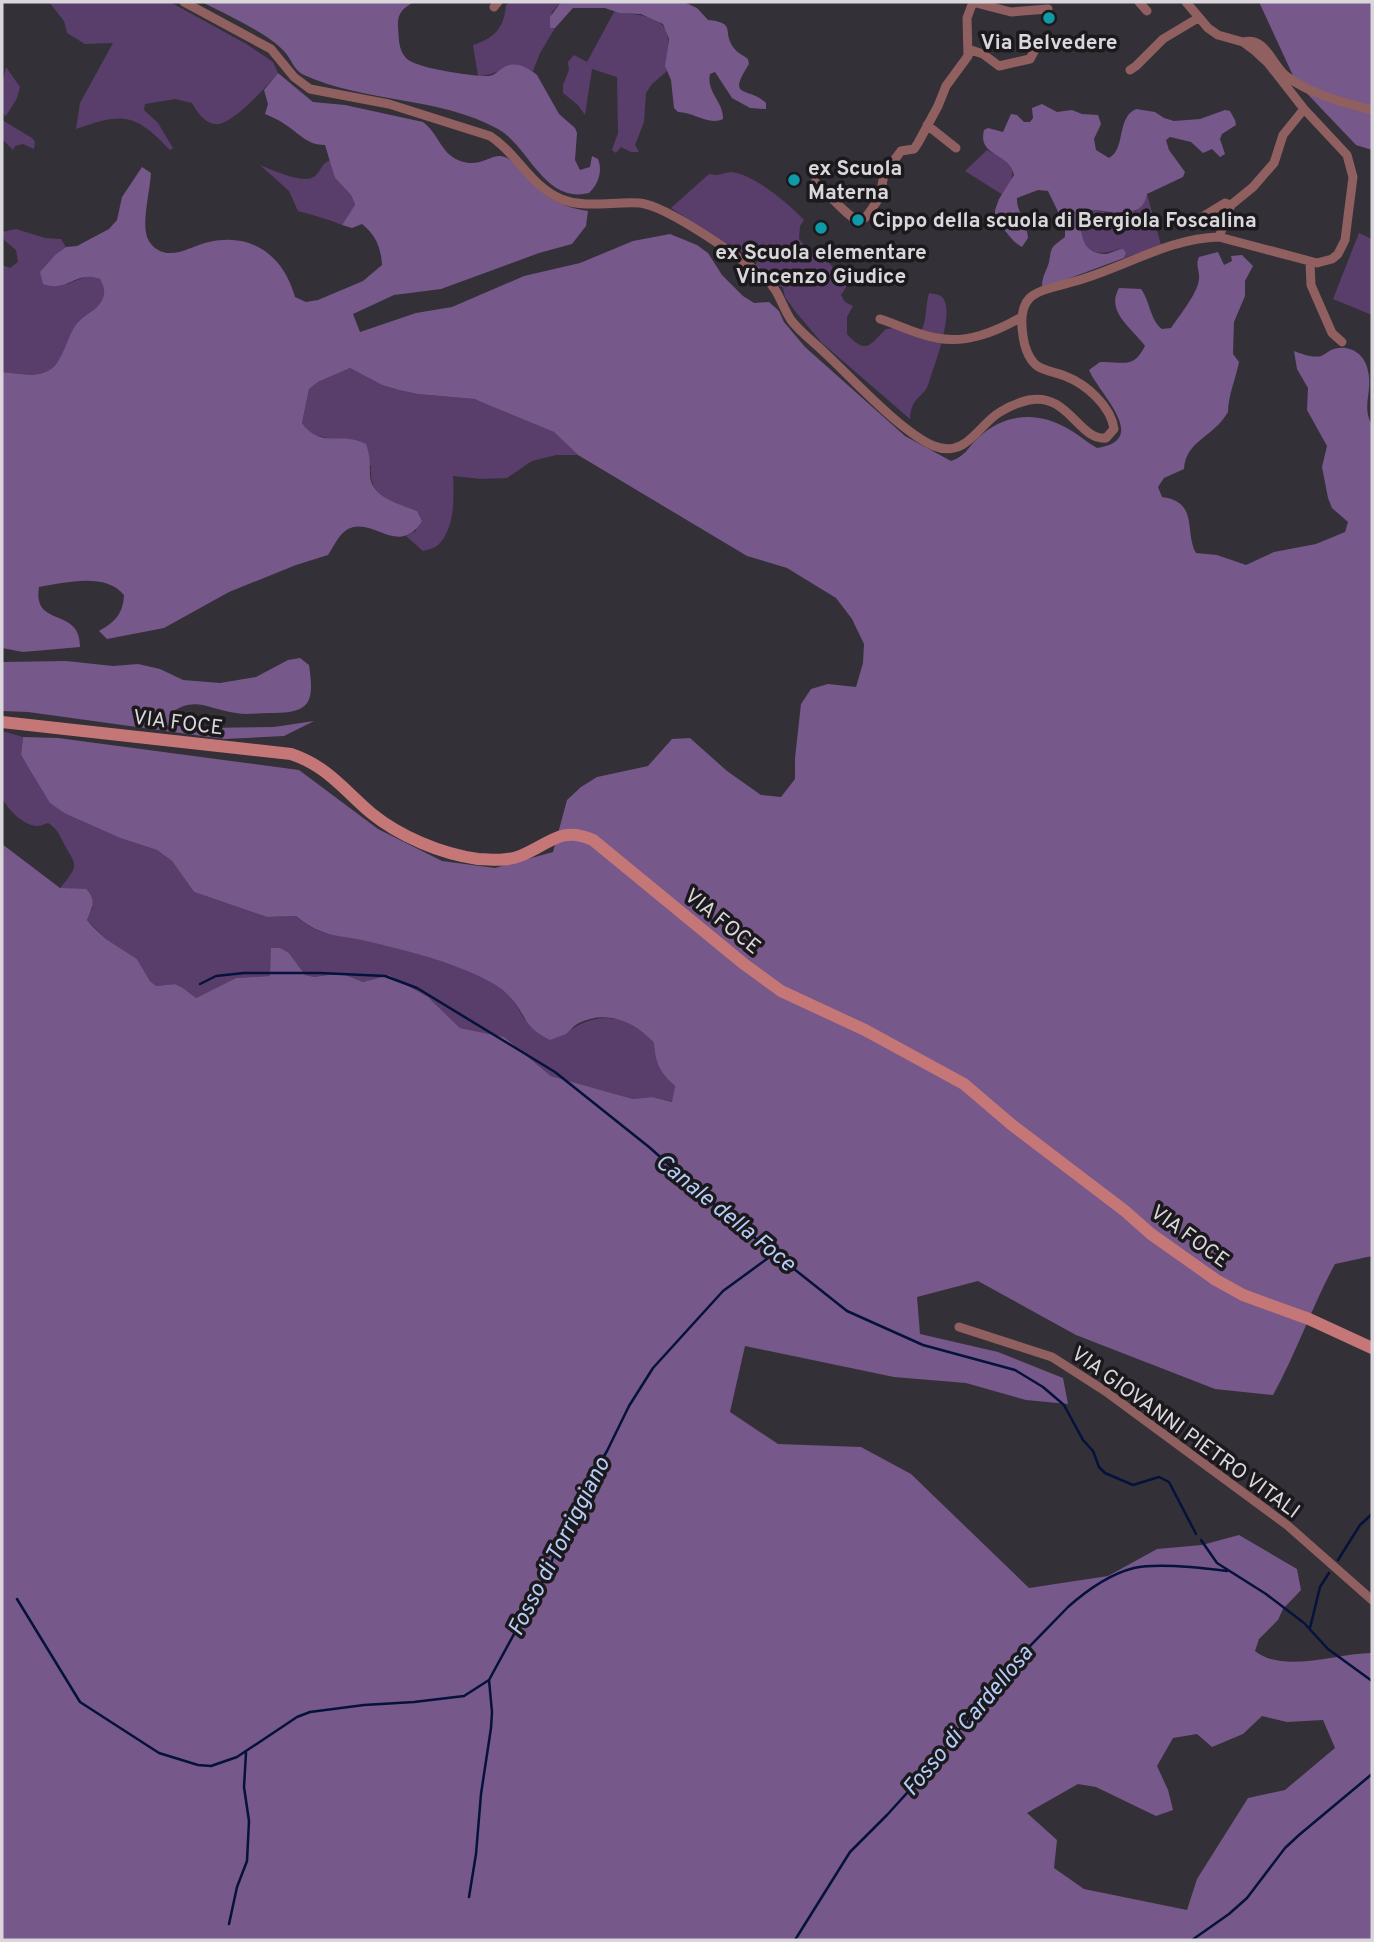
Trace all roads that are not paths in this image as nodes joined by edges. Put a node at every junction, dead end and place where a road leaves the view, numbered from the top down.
1 (184, 2) edge
2 (972, 2) edge
3 (1139, 2) edge
4 (1186, 2) edge
5 (1023, 6) edge
6 (1048, 9) dead end
7 (1147, 11) dead end
8 (1198, 18) junction
9 (1034, 42) dead end
10 (1243, 43) junction
11 (968, 49) junction
12 (1130, 70) dead end
13 (1304, 109) junction
14 (1372, 110) edge
15 (927, 125) junction
16 (956, 148) dead end
17 (815, 182) dead end
18 (1231, 205) junction
19 (1197, 220) dead end
20 (1219, 237) junction
21 (1310, 262) junction
22 (1020, 318) junction
23 (880, 319) dead end
24 (1342, 342) dead end
25 (2, 722) edge
26 (959, 1327) dead end
27 (1372, 1348) edge
28 (1372, 1600) edge

1 - 22 street
2 - 5 street
2 - 11 street
3 - 7 street
4 - 8 street
5 - 6 street
8 - 10 street
8 - 12 street
9 - 11 street
10 - 13 street
10 - 14 street
11 - 15 street
13 - 18 street
13 - 21 street
15 - 16 street
15 - 17 street
18 - 19 street
18 - 20 street
20 - 21 street
20 - 22 street
21 - 24 street
22 - 23 street
25 - 27 main road, VIA FOCE
26 - 28 street, VIA GIOVANNI PIETRO VITALI

